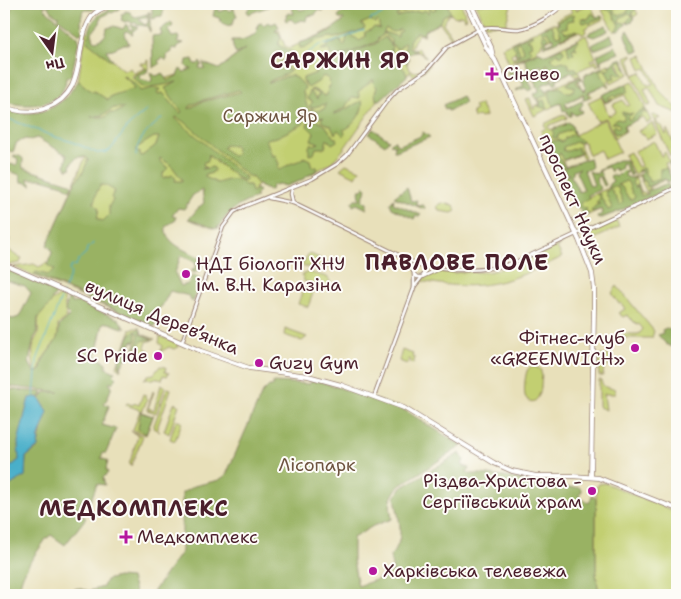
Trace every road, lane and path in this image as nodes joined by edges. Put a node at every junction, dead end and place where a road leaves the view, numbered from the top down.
1 (95, 4) edge
2 (114, 4) edge
3 (466, 4) edge
4 (471, 4) edge
5 (564, 4) edge
6 (98, 11) junction
7 (480, 29) junction
8 (4, 107) edge
9 (292, 187) junction
10 (677, 187) edge
11 (267, 198) junction
12 (292, 203) junction
13 (576, 235) junction
14 (407, 259) junction
15 (4, 264) edge
16 (421, 266) junction
17 (439, 269) junction
18 (413, 273) junction
19 (423, 277) junction
20 (414, 288) junction
21 (182, 343) junction
22 (374, 397) junction
23 (591, 477) junction
24 (677, 509) edge

1 - 6 street
2 - 6 main road
3 - 7 main road, проспект Науки
4 - 7 main road, проспект Науки
5 - 7 street
6 - 8 main road
7 - 9 street
7 - 13 main road, проспект Науки
9 - 11 street
9 - 12 street
10 - 13 street
11 - 12 street
11 - 21 street
12 - 14 street
13 - 17 street
13 - 23 main road, проспект Науки
14 - 16 street
14 - 18 street
15 - 21 main road, вулиця Дерев’янка
16 - 17 street
16 - 18 street
16 - 19 street
17 - 19 street
18 - 19 street
18 - 20 street
19 - 20 street
20 - 22 street
21 - 22 main road, вулиця Дерев’янка
22 - 23 main road, вулиця Дерев’янка
23 - 24 main road, вулиця Дерев’янка

